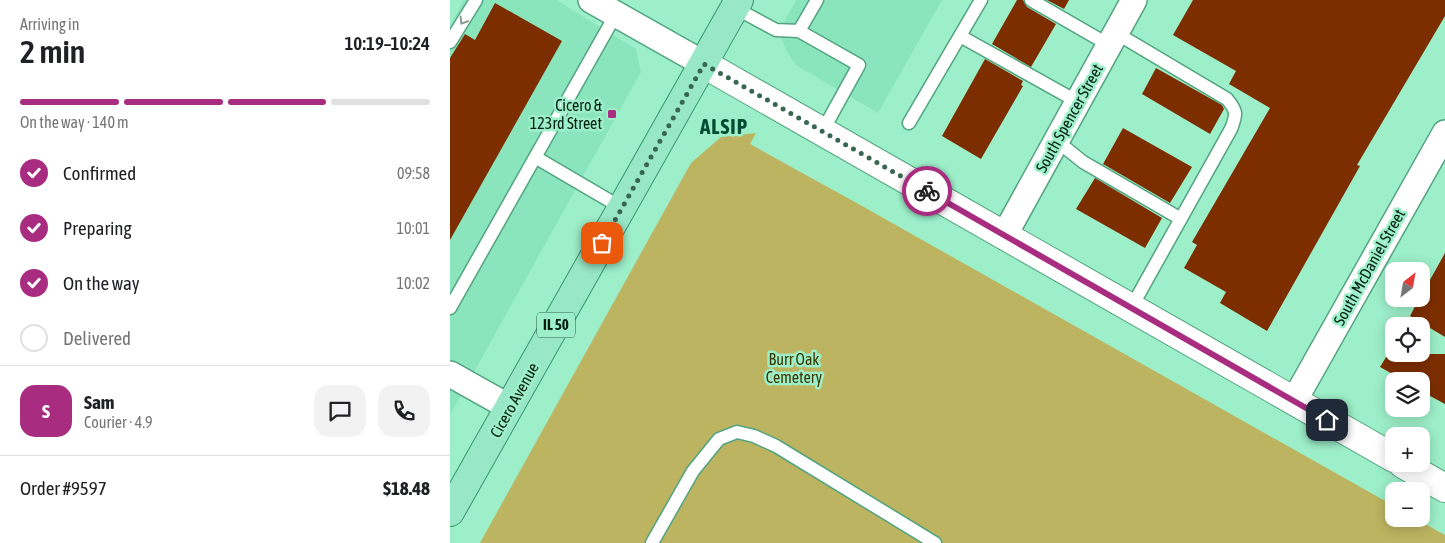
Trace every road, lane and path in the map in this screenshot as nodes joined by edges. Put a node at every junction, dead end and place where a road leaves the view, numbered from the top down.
1 (476, 0) edge
2 (591, 0) edge
3 (817, 0) edge
4 (981, 0) edge
5 (1031, 0) edge
6 (1134, 0) edge
7 (737, 4) edge
8 (616, 14) junction
9 (799, 31) junction
10 (960, 36) junction
11 (1113, 39) junction
12 (450, 42) edge
13 (704, 64) junction
14 (1078, 102) junction
15 (910, 123) dead end
16 (822, 132) junction
17 (1445, 133) edge
18 (1057, 141) junction
19 (535, 157) junction
20 (622, 208) junction
21 (1181, 219) junction
22 (1004, 236) junction
23 (450, 308) edge
24 (1131, 308) junction
25 (450, 374) edge
26 (1294, 401) junction
27 (509, 407) junction
28 (1385, 453) edge
29 (1417, 472) edge
30 (1445, 488) edge
31 (450, 512) edge
32 (652, 543) edge
33 (934, 543) edge

1 -> 12 lane
2 - 8 street
3 - 9 lane
4 - 10 lane
5 - 11 lane
6 - 11 street, South Spencer Street
7 - 9 lane
7 - 13 main road, Cicero Avenue / IL 50
8 - 13 street
8 - 19 lane
9 - 16 lane
10 - 14 lane
10 - 15 lane
11 - 14 street, South Spencer Street
11 - 21 lane
13 - 16 street
13 - 20 main road, Cicero Avenue / IL 50
14 - 18 street, South Spencer Street
16 - 22 street
17 - 26 street, South McDaniel Street
18 - 21 lane
18 - 22 street, South Spencer Street
19 - 20 lane
19 - 23 lane
20 - 27 main road, Cicero Avenue / IL 50
21 - 24 lane
22 - 24 street
24 - 26 street
25 - 27 street
26 - 28 street
27 - 31 main road, Cicero Avenue / IL 50
29 - 30 street
32 - 33 lane

